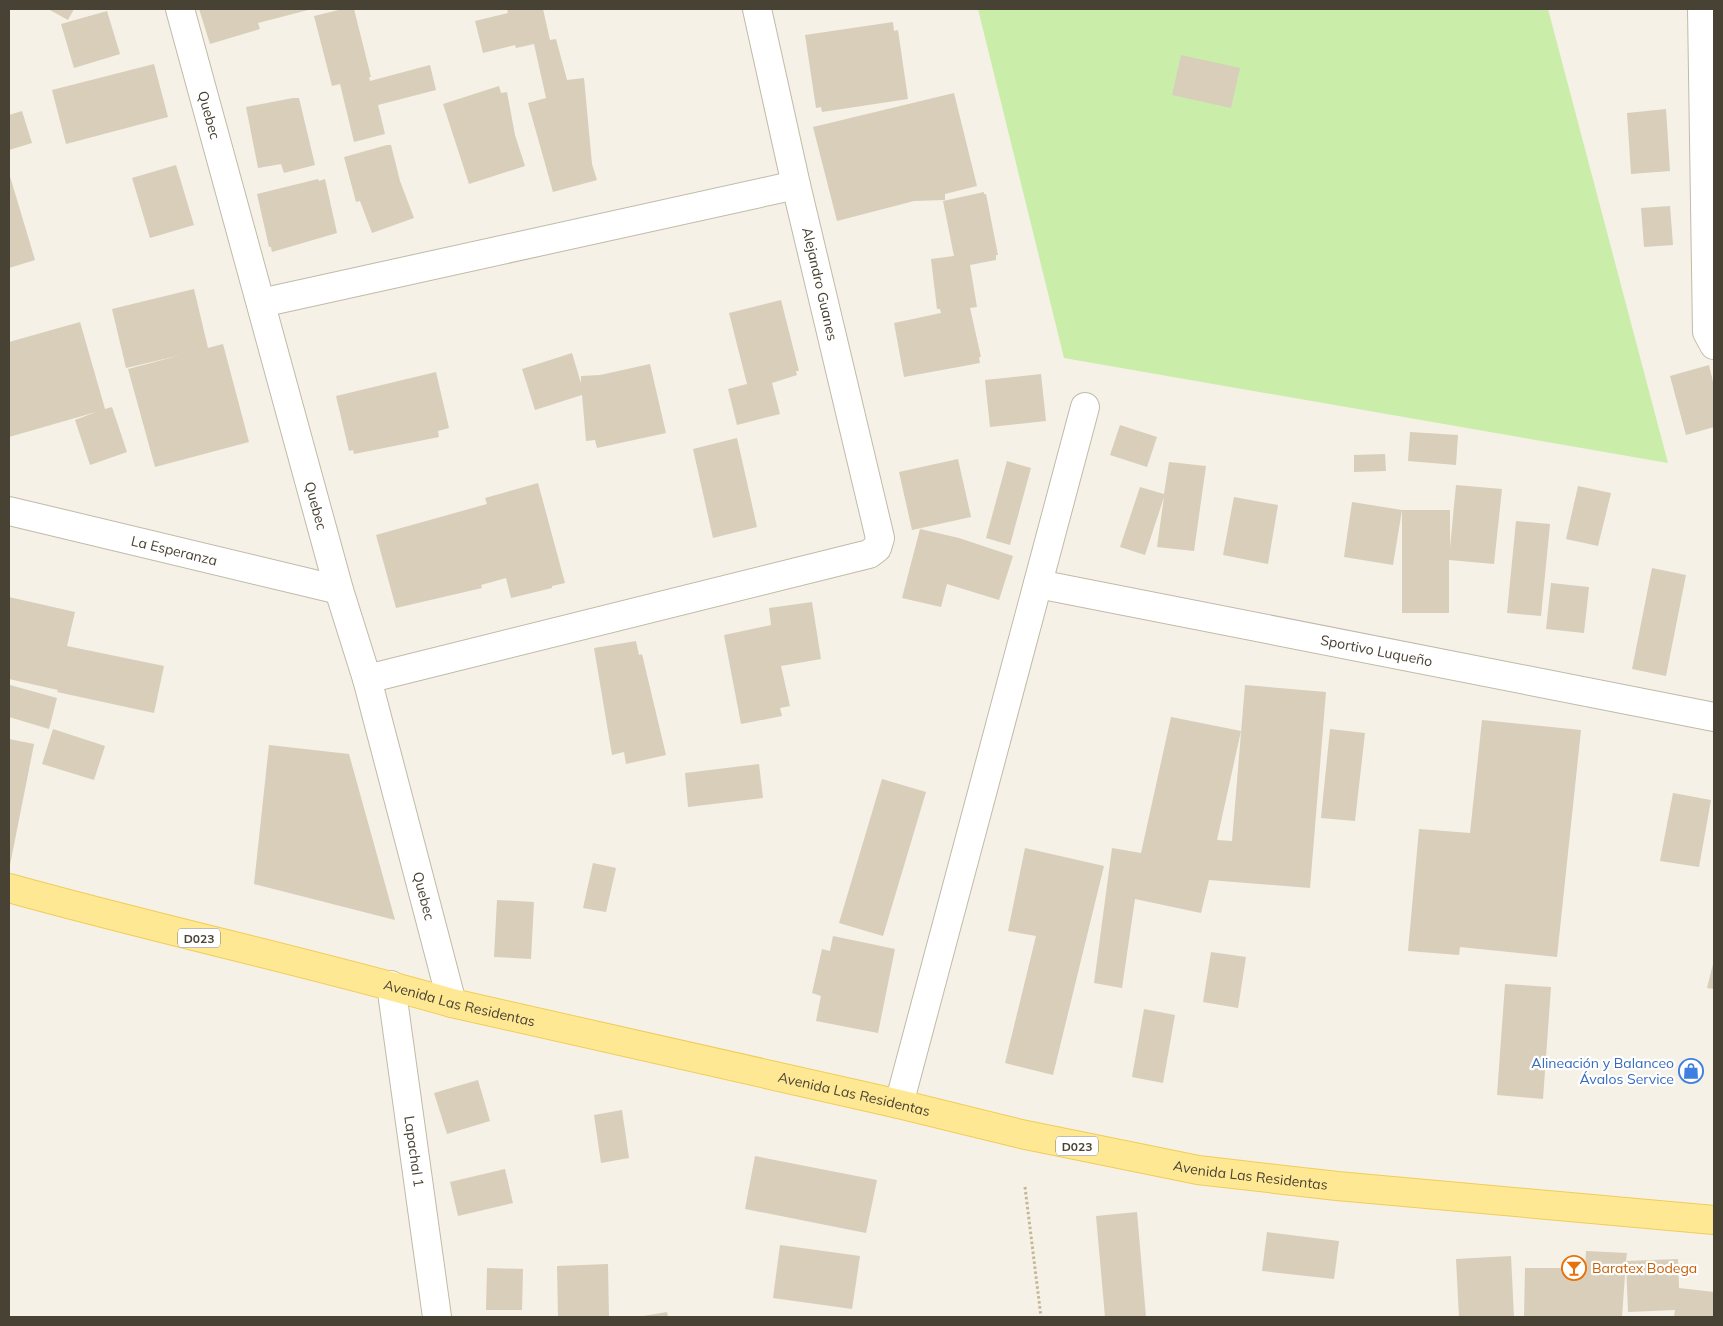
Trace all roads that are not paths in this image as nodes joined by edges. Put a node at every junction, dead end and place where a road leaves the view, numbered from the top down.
1 (180, 9) edge
2 (757, 9) edge
3 (1702, 9) edge
4 (796, 185) junction
5 (261, 303) junction
6 (1714, 345) edge
7 (1085, 407) dead end
8 (9, 511) edge
9 (1038, 584) junction
10 (339, 590) junction
11 (367, 679) junction
12 (1714, 717) edge
13 (9, 888) edge
14 (391, 985) junction
15 (452, 1003) junction
16 (899, 1104) junction
17 (1714, 1220) edge
18 (437, 1317) edge

1 - 5 street, Quebec
2 - 4 street, Alejandro Guanes
3 - 6 street
4 - 5 street
4 - 11 street, Alejandro Guanes
5 - 10 street, Quebec
7 - 9 street
8 - 10 street, La Esperanza
9 - 12 street, Sportivo Luqueño
9 - 16 street
10 - 11 street, Quebec
11 - 15 street, Quebec
13 - 14 main road, Avenida Las Residentas / D023
14 - 15 main road, Avenida Las Residentas / D023
14 - 18 street, Lapachal 1
15 - 16 main road, Avenida Las Residentas / D023
16 - 17 main road, Avenida Las Residentas / D023

